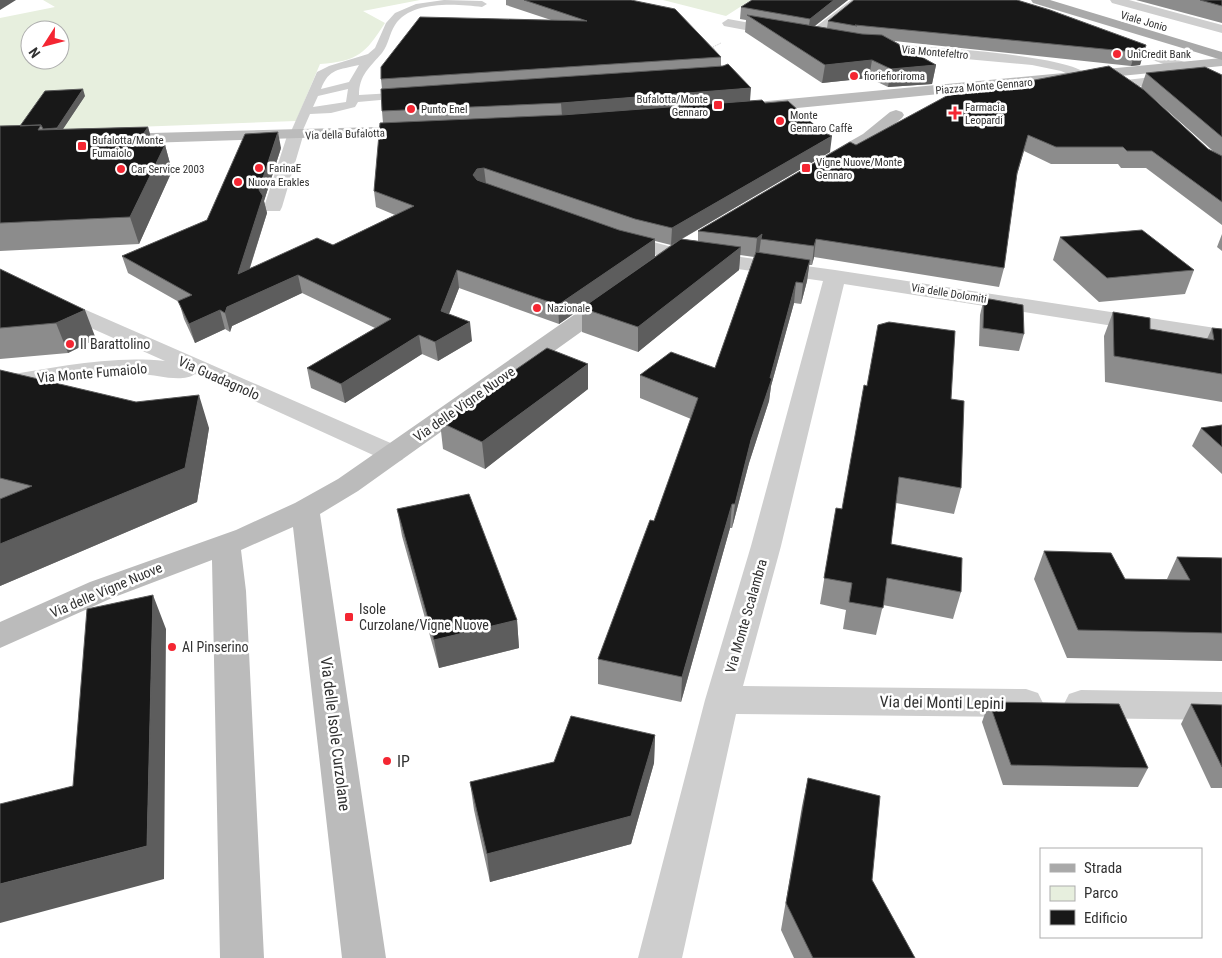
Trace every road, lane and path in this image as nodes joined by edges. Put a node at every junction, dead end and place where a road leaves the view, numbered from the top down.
1 (858, 0) edge
2 (1066, 0) edge
3 (1116, 0) edge
4 (1100, 3) dead end
5 (482, 4) dead end
6 (1032, 5) edge
7 (1064, 22) edge
8 (728, 24) dead end
9 (1222, 29) edge
10 (1096, 34) edge
11 (810, 38) junction
12 (1222, 38) edge
13 (831, 41) edge
14 (860, 45) edge
15 (1222, 45) edge
16 (712, 47) edge
17 (716, 52) edge
18 (372, 56) junction
19 (1222, 56) edge
20 (1222, 62) edge
21 (1182, 66) junction
22 (1106, 74) junction
23 (1082, 76) junction
24 (1040, 81) junction
25 (354, 84) junction
26 (1126, 84) junction
27 (899, 93) junction
28 (312, 94) junction
29 (423, 95) edge
30 (873, 96) junction
31 (354, 100) junction
32 (1144, 101) edge
33 (778, 106) junction
34 (743, 108) edge
35 (305, 111) junction
36 (899, 111) junction
37 (434, 130) edge
38 (294, 136) junction
39 (100, 140) edge
40 (814, 170) edge
41 (273, 207) dead end
42 (601, 232) edge
43 (702, 236) edge
44 (675, 254) junction
45 (654, 270) edge
46 (835, 276) junction
47 (630, 287) edge
48 (46, 300) edge
49 (1222, 336) edge
50 (213, 376) junction
51 (0, 382) edge
52 (392, 454) junction
53 (306, 510) junction
54 (226, 544) junction
55 (0, 636) edge
56 (722, 700) junction
57 (1222, 706) edge
58 (242, 958) edge
59 (364, 958) edge
60 (660, 958) edge

1 - 11 street
2 - 15 main road, Viale Jonio
3 - 9 street
4 - 12 main road, Viale Jonio
5 - 18 lane
6 - 7 street
6 - 19 main road
8 - 11 street
10 - 21 street
11 - 13 street
14 - 23 street, Via Montefeltro
16 - 17 path
18 - 25 lane
18 - 28 lane
20 - 21 street
21 - 22 street
21 - 26 street
22 - 23 street
22 - 26 street
23 - 24 street
24 - 27 street, Piazza Monte Gennaro
24 - 36 street, Piazza Monte Gennaro
25 - 28 lane
25 - 31 lane
26 - 32 street
27 - 30 street, Piazza Monte Gennaro
27 - 36 street, Piazza Monte Gennaro
28 - 35 lane
29 - 31 lane
30 - 33 street, Piazza Monte Gennaro
30 - 36 street
31 - 35 lane
33 - 34 street
33 - 36 street, Piazza Monte Gennaro
35 - 38 lane
36 - 40 street
37 - 38 street, Via della Bufalotta
38 - 39 street, Via della Bufalotta
38 - 41 street
42 - 44 street, Via delle Dolomiti
43 - 44 street
44 - 45 street
44 - 46 street, Via delle Dolomiti
46 - 49 street, Via delle Dolomiti
46 - 56 street, Via Monte Scalambra
47 - 52 street, Via delle Vigne Nuove
48 - 50 street, Via Guadagnolo
50 - 51 street, Via Monte Fumaiolo
50 - 52 street, Via Guadagnolo
52 - 53 street, Via delle Vigne Nuove
53 - 54 street, Via delle Vigne Nuove
53 - 59 street, Via delle Isole Curzolane
54 - 55 street, Via delle Vigne Nuove
54 - 58 street
56 - 57 street, Via dei Monti Lepini
56 - 60 street, Via Monte Scalambra

